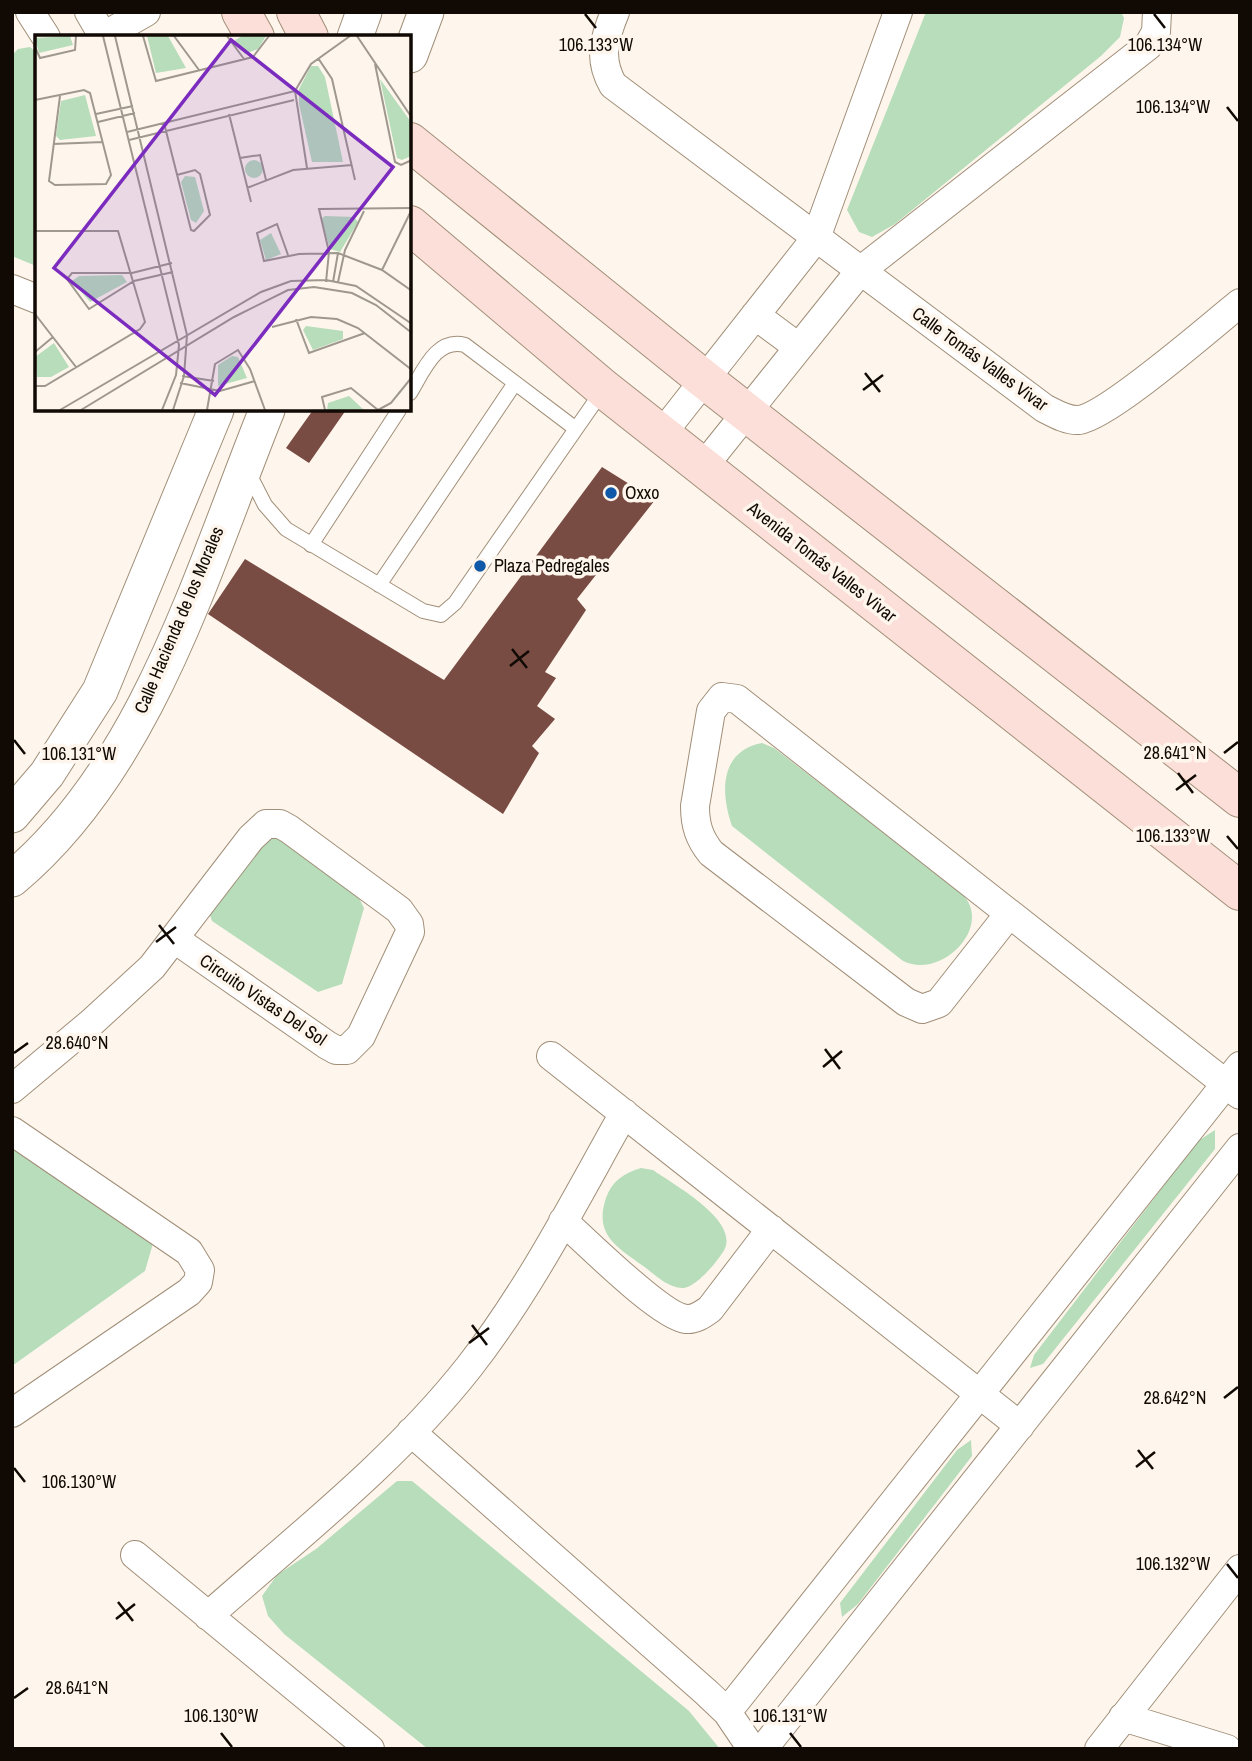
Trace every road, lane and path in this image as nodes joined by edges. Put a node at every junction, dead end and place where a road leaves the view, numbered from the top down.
1 (24, 12) edge
2 (30, 12) edge
3 (89, 12) edge
4 (146, 12) edge
5 (241, 12) edge
6 (296, 12) edge
7 (365, 12) edge
8 (426, 12) edge
9 (615, 12) edge
10 (898, 12) edge
11 (1157, 12) edge
12 (12, 19) edge
13 (45, 35) edge
14 (101, 35) edge
15 (106, 35) edge
16 (254, 35) edge
17 (308, 35) edge
18 (356, 35) edge
19 (411, 52) edge
20 (411, 143) edge
21 (411, 226) edge
22 (816, 238) junction
23 (860, 271) junction
24 (12, 289) edge
25 (35, 298) edge
26 (1240, 303) edge
27 (755, 316) junction
28 (798, 347) junction
29 (705, 380) junction
30 (515, 383) junction
31 (604, 389) junction
32 (411, 391) edge
33 (216, 411) edge
34 (267, 411) edge
35 (398, 411) edge
36 (746, 411) junction
37 (576, 429) junction
38 (661, 435) junction
39 (245, 464) junction
40 (703, 467) junction
41 (311, 545) junction
42 (379, 585) junction
43 (1240, 798) edge
44 (12, 815) edge
45 (12, 879) edge
46 (1240, 891) edge
47 (1009, 914) junction
48 (176, 940) junction
49 (551, 1056) dead end
50 (1235, 1082) edge
51 (12, 1089) edge
52 (624, 1114) junction
53 (12, 1131) edge
54 (1240, 1148) edge
55 (563, 1221) junction
56 (771, 1229) junction
57 (980, 1394) junction
58 (12, 1413) edge
59 (1020, 1426) junction
60 (411, 1433) junction
61 (135, 1555) dead end
62 (1240, 1569) edge
63 (208, 1616) junction
64 (727, 1712) junction
65 (1123, 1717) junction
66 (370, 1749) edge
67 (752, 1749) edge
68 (763, 1749) edge
69 (1099, 1749) edge
70 (1227, 1749) edge

1 - 12 street
2 - 13 street
3 - 14 street
4 - 15 street
5 - 16 main road
6 - 17 main road
7 - 18 street
8 - 19 street
9 - 22 street, Calle Tomás Valles Vivar
10 - 22 street
11 - 23 street
20 - 29 main road
21 - 31 main road, Avenida Tomás Valles Vivar
22 - 23 street, Calle Tomás Valles Vivar
22 - 27 street
23 - 26 street, Calle Tomás Valles Vivar
23 - 28 street
24 - 25 street
27 - 28 street
27 - 29 street
28 - 36 street
29 - 36 main road
29 - 38 street
30 - 32 lane
30 - 37 lane
30 - 42 lane
31 - 37 lane
31 - 38 main road, Avenida Tomás Valles Vivar
33 - 44 street
34 - 39 street, Calle Hacienda de los Morales
35 - 41 lane
36 - 40 street
36 - 43 main road
37 - 42 lane
38 - 40 main road, Avenida Tomás Valles Vivar
39 - 41 lane
39 - 45 street, Calle Hacienda de los Morales
40 - 46 main road, Avenida Tomás Valles Vivar
41 - 42 lane
47 - 47 street
47 - 50 street
48 - 48 street, Circuito Vistas Del Sol
48 - 51 street, Circuito Vistas Del Sol
49 - 52 street
50 - 57 street
52 - 55 street
52 - 56 street
53 - 58 street
54 - 59 street
55 - 56 street
55 - 60 street
56 - 57 street
57 - 59 street
57 - 64 street
59 - 68 street
60 - 63 street
60 - 64 street
61 - 63 street
62 - 65 street
63 - 66 street
64 - 67 street
65 - 69 street
65 - 70 street

